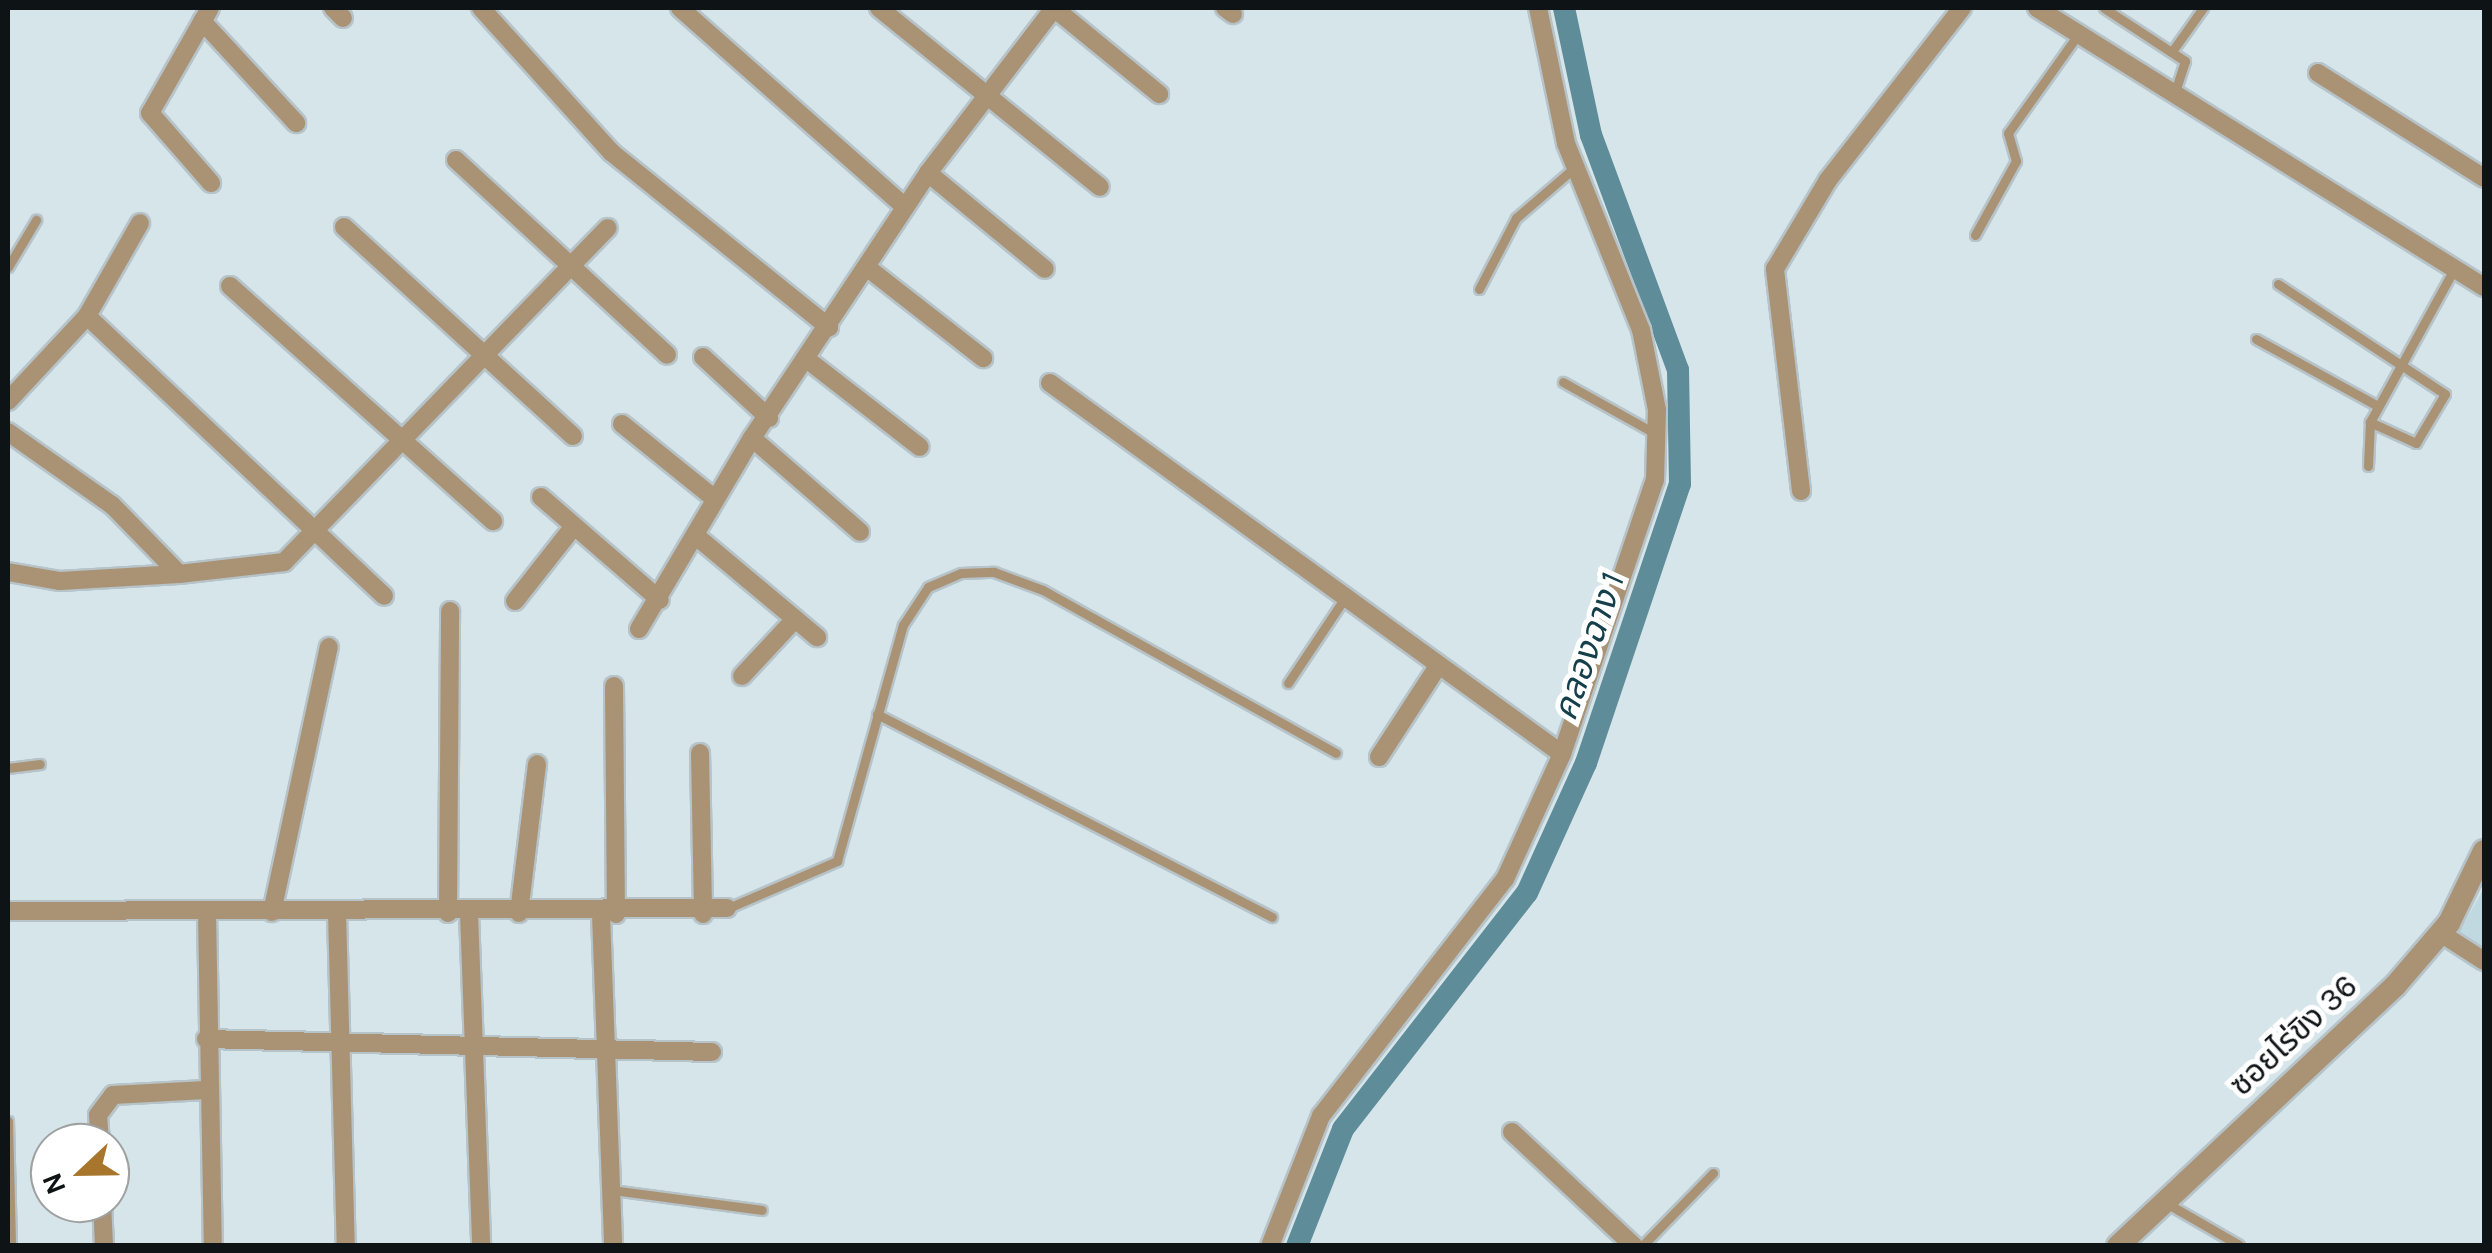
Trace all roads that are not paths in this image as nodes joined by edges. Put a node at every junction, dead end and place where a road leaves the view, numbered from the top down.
1 (481, 8) edge
2 (680, 8) edge
3 (878, 8) edge
4 (1538, 8) edge
5 (1962, 8) edge
6 (2037, 8) edge
7 (2104, 8) edge
8 (2204, 8) edge
9 (206, 14) edge
10 (2077, 36) junction
11 (2173, 50) junction
12 (2318, 73) dead end
13 (987, 94) junction
14 (1158, 94) dead end
15 (2172, 98) junction
16 (296, 123) dead end
17 (456, 160) dead end
18 (1575, 167) junction
19 (928, 173) junction
20 (2484, 178) edge
21 (212, 183) dead end
22 (1100, 187) dead end
23 (906, 207) junction
24 (36, 220) dead end
25 (140, 223) dead end
26 (344, 227) dead end
27 (608, 228) dead end
28 (1975, 236) dead end
29 (572, 266) junction
30 (8, 268) edge
31 (2454, 268) junction
32 (869, 269) junction
33 (1044, 270) dead end
34 (2278, 284) dead end
35 (230, 286) dead end
36 (2484, 287) edge
37 (1479, 289) dead end
38 (88, 316) junction
39 (829, 327) junction
40 (2256, 338) dead end
41 (667, 355) dead end
42 (488, 356) junction
43 (703, 357) dead end
44 (983, 358) dead end
45 (809, 361) junction
46 (2402, 361) junction
47 (1562, 382) dead end
48 (1050, 383) dead end
49 (8, 401) edge
50 (2378, 406) junction
51 (769, 418) junction
52 (2370, 422) junction
53 (622, 424) dead end
54 (573, 436) dead end
55 (1658, 436) junction
56 (11, 438) edge
57 (752, 438) junction
58 (404, 443) junction
59 (920, 447) dead end
60 (2368, 466) dead end
61 (1801, 491) dead end
62 (541, 497) dead end
63 (715, 499) junction
64 (492, 521) dead end
65 (574, 526) junction
66 (860, 532) dead end
67 (317, 533) junction
68 (696, 536) junction
69 (8, 572) edge
70 (179, 574) junction
71 (384, 596) dead end
72 (660, 600) junction
73 (1344, 600) junction
74 (515, 601) dead end
75 (450, 611) dead end
76 (795, 619) junction
77 (639, 629) dead end
78 (817, 637) dead end
79 (329, 647) dead end
80 (1438, 666) junction
81 (742, 676) dead end
82 (1288, 683) dead end
83 (614, 686) dead end
84 (876, 714) junction
85 (700, 753) dead end
86 (1336, 753) dead end
87 (1562, 754) junction
88 (1379, 756) dead end
89 (40, 764) dead end
90 (538, 764) dead end
91 (8, 768) edge
92 (2484, 851) edge
93 (727, 908) joint
94 (8, 911) edge
95 (207, 912) junction
96 (272, 912) junction
97 (337, 912) junction
98 (448, 913) junction
99 (469, 913) junction
100 (518, 913) junction
101 (608, 914) junction
102 (703, 914) junction
103 (1272, 917) dead end
104 (2442, 934) junction
105 (2484, 961) edge
106 (206, 1039) junction
107 (340, 1039) junction
108 (474, 1042) junction
109 (606, 1044) junction
110 (712, 1052) dead end
111 (206, 1090) junction
112 (8, 1121) edge
113 (99, 1123) edge
114 (1512, 1132) dead end
115 (1713, 1173) dead end
116 (611, 1190) junction
117 (2164, 1202) junction
118 (762, 1210) dead end
119 (2239, 1245) edge
120 (11, 1246) edge
121 (213, 1246) edge
122 (346, 1246) edge
123 (481, 1246) edge
124 (613, 1246) edge
125 (1270, 1246) edge
126 (1634, 1246) edge
127 (1642, 1246) edge
128 (2118, 1246) edge

1 - 39 street
2 - 23 street
3 - 13 street
4 - 18 street
5 - 61 street
6 - 10 street
7 - 11 lane
8 - 11 lane
9 - 16 street
9 - 21 street
10 - 15 street
10 - 28 lane
11 - 15 lane
12 - 20 street
13 - 14 street
13 - 19 street
13 - 22 street
15 - 31 street
17 - 29 street
18 - 37 lane
18 - 55 street
19 - 23 street
19 - 33 street
23 - 32 street
24 - 30 lane
25 - 38 street
26 - 42 street
27 - 29 street
29 - 41 street
29 - 42 street
31 - 36 street
31 - 46 lane
32 - 39 street
32 - 44 street
34 - 46 lane
35 - 58 street
38 - 49 street
38 - 67 street
39 - 45 street
40 - 50 lane
42 - 54 street
42 - 58 street
43 - 51 street
45 - 51 street
45 - 59 street
46 - 50 lane
46 - 52 lane
47 - 55 lane
48 - 73 street
50 - 52 lane
51 - 57 street
52 - 60 lane
53 - 63 street
55 - 87 street
56 - 70 street
57 - 63 street
57 - 66 street
58 - 64 street
58 - 67 street
62 - 65 street
63 - 68 street
65 - 72 street
65 - 74 street
67 - 70 street
67 - 71 street
68 - 72 street
68 - 76 street
69 - 70 street
72 - 77 street
73 - 80 street
73 - 82 lane
75 - 98 street
76 - 78 street
76 - 81 street
79 - 96 street
80 - 87 street
80 - 88 street
83 - 101 street
84 - 86 lane
84 - 93 lane
84 - 103 lane
85 - 102 street
87 - 125 street
89 - 91 lane
90 - 100 street
92 - 104 street, ซอยไร่ขิง 36
93 - 102 street
94 - 95 street
95 - 96 street
95 - 106 street
96 - 97 street
97 - 98 street
97 - 107 street
98 - 99 street
99 - 100 street
99 - 108 street
100 - 101 street
101 - 102 street
101 - 109 street
104 - 105 street
104 - 117 street, ซอยไร่ขิง 36
106 - 107 street
106 - 111 street
107 - 108 street
107 - 122 street
108 - 109 street
108 - 123 street
109 - 110 street
109 - 116 street
111 - 113 street
111 - 121 street
112 - 120 lane
114 - 126 street
115 - 127 lane
116 - 118 lane
116 - 124 street
117 - 119 lane
117 - 128 street, ซอยไร่ขิง 36

